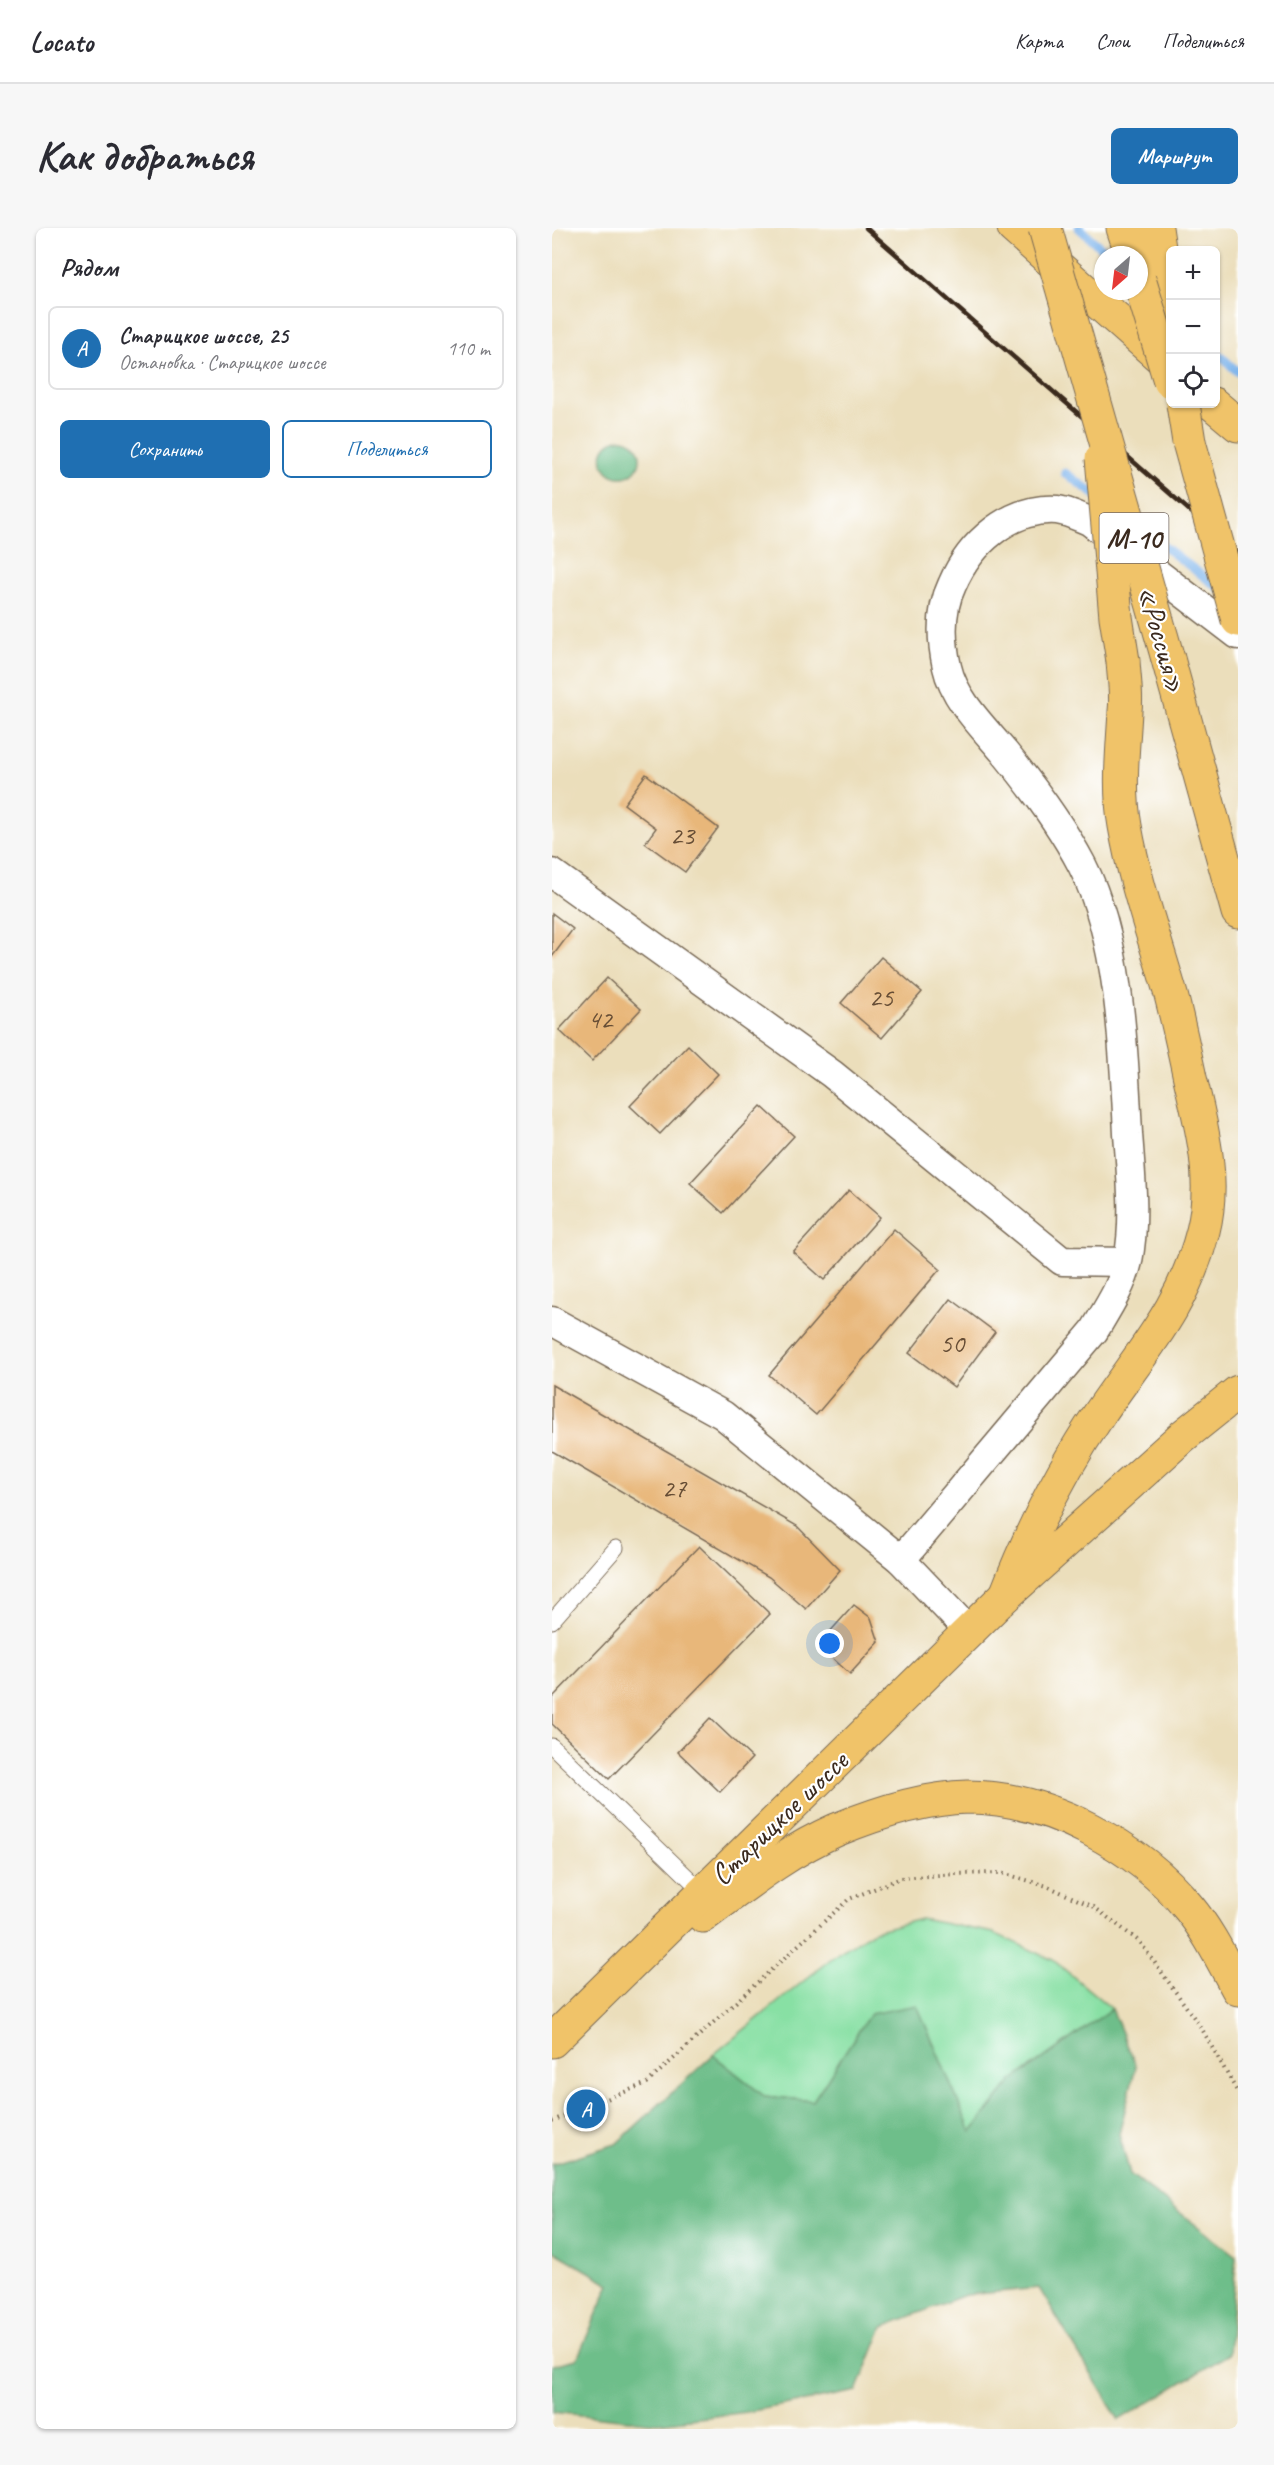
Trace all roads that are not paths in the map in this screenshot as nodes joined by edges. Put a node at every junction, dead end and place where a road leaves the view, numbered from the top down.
1 (1014, 228) edge
2 (1044, 228) edge
3 (1124, 228) edge
4 (1156, 228) edge
5 (1129, 246) edge
6 (1145, 300) edge
7 (1167, 300) edge
8 (1166, 362) edge
9 (1166, 368) edge
10 (1178, 408) edge
11 (1184, 408) edge
12 (1218, 408) edge
13 (1099, 417) junction
14 (1238, 425) edge
15 (1189, 442) junction
16 (1238, 620) edge
17 (1238, 635) edge
18 (552, 873) edge
19 (1238, 912) edge
20 (1127, 1262) junction
21 (552, 1322) edge
22 (1238, 1392) edge
23 (616, 1548) dead end
24 (901, 1560) junction
25 (1006, 1595) junction
26 (552, 1621) edge
27 (969, 1631) junction
28 (552, 1746) edge
29 (703, 1892) junction
30 (609, 1985) junction
31 (1238, 1989) edge
32 (554, 2034) edge

1 - 8 main road
2 - 13 main road, «Россия» / М-10, bridge
3 - 5 main road
4 - 7 main road
6 - 9 main road, bridge
10 - 15 main road, М-10, bridge
11 - 15 main road, bridge
12 - 14 main road
13 - 19 main road, «Россия» / М-10, bridge
13 - 25 main road, bridge
15 - 16 main road, М-10, bridge
17 - 20 street
18 - 20 street
20 - 24 street
21 - 24 street
22 - 25 main road, Старицкое шоссе
23 - 26 lane
24 - 27 street
25 - 27 main road, Старицкое шоссе
27 - 29 main road, Старицкое шоссе
28 - 29 lane
29 - 30 main road, Старицкое шоссе
30 - 31 main road
30 - 32 main road, Старицкое шоссе

